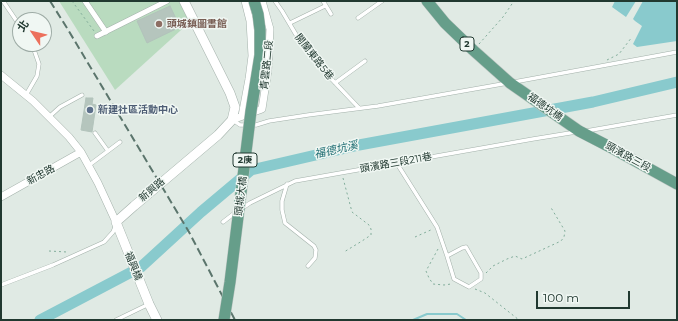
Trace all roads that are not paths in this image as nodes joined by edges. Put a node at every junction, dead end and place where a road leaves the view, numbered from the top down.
1 (3, 1) edge
2 (85, 1) edge
3 (166, 1) edge
4 (184, 1) edge
5 (245, 1) edge
6 (254, 1) edge
7 (262, 1) edge
8 (275, 1) edge
9 (323, 1) edge
10 (382, 1) edge
11 (427, 1) edge
12 (325, 6) junction
13 (12, 14) edge
14 (331, 14) dead end
15 (358, 18) dead end
16 (290, 23) junction
17 (106, 32) junction
18 (97, 36) road end
19 (35, 52) edge
20 (677, 52) edge
21 (365, 60) dead end
22 (1, 75) edge
23 (335, 83) junction
24 (510, 83) junction
25 (26, 95) junction
26 (82, 95) dead end
27 (359, 108) junction
28 (677, 115) edge
29 (242, 116) junction
30 (49, 117) junction
31 (232, 120) junction
32 (579, 131) junction
33 (96, 133) dead end
34 (120, 142) dead end
35 (108, 151) junction
36 (81, 152) junction
37 (396, 162) junction
38 (88, 166) junction
39 (287, 184) junction
40 (677, 184) edge
41 (1, 197) edge
42 (116, 222) junction
43 (223, 222) dead end
44 (448, 256) junction
45 (308, 266) dead end
46 (1, 285) edge
47 (147, 300) junction
48 (155, 318) edge
49 (116, 320) edge
50 (224, 320) edge

1 - 13 lane
2 - 17 street
3 - 17 street
4 - 31 street
5 - 29 street, 青雲路二段
6 - 50 main road, 頭城大橋 / 2庚, bridge
7 - 29 street, 青雲路二段
8 - 16 lane, 開蘭東路5巷
9 - 12 lane
10 - 15 lane
11 - 24 main road, 2
12 - 14 lane
12 - 16 lane
16 - 23 lane, 開蘭東路5巷
17 - 18 street
19 - 25 lane
20 - 24 lane
21 - 23 lane
22 - 25 street
23 - 27 lane, 開蘭東路5巷
24 - 27 lane
24 - 32 main road, 福德坑橋 / 2
25 - 30 street
26 - 30 lane
27 - 31 lane
28 - 32 lane, 頭濱路三段211巷
29 - 31 street, 青雲路二段
30 - 36 street
31 - 42 street, 新興路
32 - 37 lane, 頭濱路三段211巷
32 - 40 main road, 頭濱路三段 / 2
33 - 35 lane
34 - 35 lane
35 - 38 lane
36 - 38 street
36 - 41 street, 新忠路
37 - 39 lane, 頭濱路三段211巷
37 - 44 lane
38 - 42 street
39 - 43 lane, 頭濱路三段211巷
39 - 45 lane
42 - 46 lane
42 - 47 street, 福興橋
44 - 44 lane
47 - 48 street
47 - 49 lane

